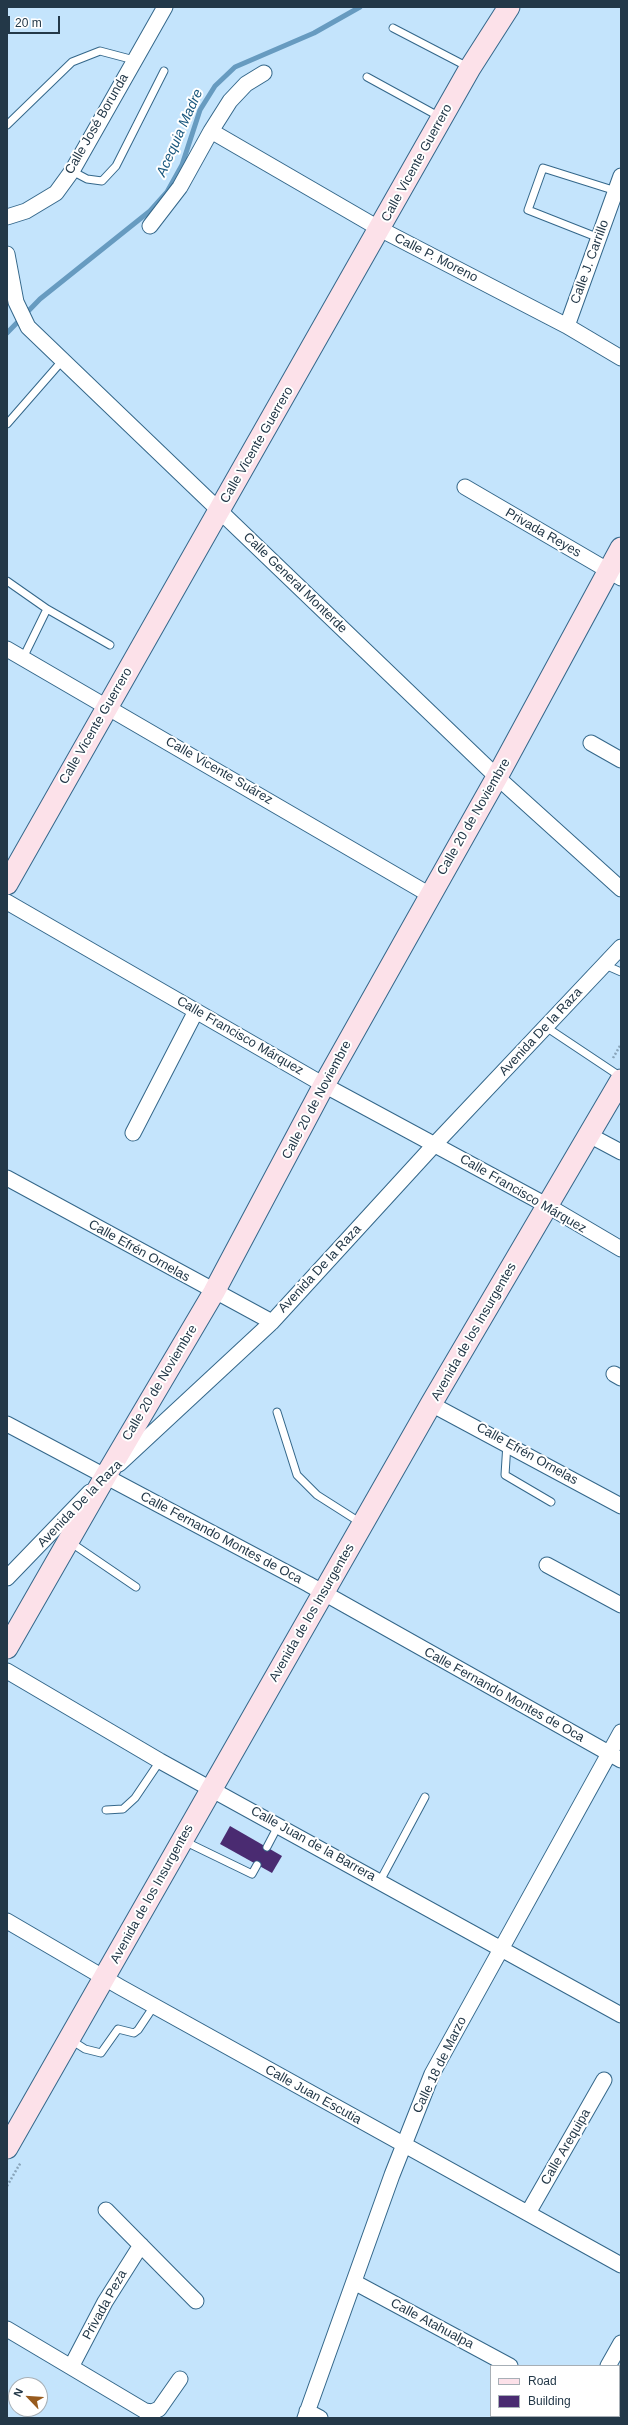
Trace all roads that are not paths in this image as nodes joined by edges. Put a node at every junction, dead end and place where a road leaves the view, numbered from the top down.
1 (165, 7) edge
2 (509, 7) edge
3 (393, 28) dead end
4 (134, 60) junction
5 (470, 68) junction
6 (164, 71) dead end
7 (264, 73) dead end
8 (367, 77) dead end
9 (442, 118) junction
10 (7, 124) edge
11 (210, 131) junction
12 (72, 171) junction
13 (621, 176) edge
14 (616, 190) junction
15 (7, 217) edge
16 (150, 226) dead end
17 (380, 229) junction
18 (599, 238) junction
19 (7, 254) edge
20 (567, 326) junction
21 (621, 358) edge
22 (62, 361) junction
23 (7, 424) edge
24 (465, 487) dead end
25 (220, 510) junction
26 (621, 548) edge
27 (615, 574) edge
28 (7, 581) edge
29 (47, 609) junction
30 (110, 646) dead end
31 (7, 649) edge
32 (23, 658) junction
33 (107, 706) junction
34 (591, 743) dead end
35 (621, 760) edge
36 (497, 777) junction
37 (7, 884) edge
38 (621, 889) edge
39 (430, 895) junction
40 (7, 902) edge
41 (621, 947) edge
42 (605, 964) junction
43 (621, 972) edge
44 (196, 1011) junction
45 (546, 1027) junction
46 (621, 1078) edge
47 (324, 1085) junction
48 (133, 1133) dead end
49 (589, 1135) junction
50 (435, 1144) junction
51 (621, 1152) edge
52 (7, 1178) edge
53 (548, 1206) junction
54 (621, 1249) edge
55 (214, 1292) junction
56 (272, 1322) junction
57 (431, 1404) junction
58 (277, 1412) dead end
59 (7, 1424) edge
60 (506, 1443) junction
61 (105, 1477) junction
62 (552, 1502) dead end
63 (621, 1506) edge
64 (363, 1524) junction
65 (62, 1535) junction
66 (547, 1565) dead end
67 (7, 1578) edge
68 (136, 1587) dead end
69 (324, 1593) junction
70 (621, 1605) edge
71 (7, 1648) edge
72 (7, 1671) edge
73 (621, 1732) edge
74 (615, 1757) edge
75 (160, 1761) junction
76 (212, 1788) junction
77 (425, 1797) dead end
78 (106, 1810) dead end
79 (278, 1826) junction
80 (182, 1840) junction
81 (267, 1847) dead end
82 (257, 1865) dead end
83 (380, 1881) junction
84 (7, 1921) edge
85 (501, 1947) junction
86 (105, 1978) junction
87 (154, 2006) junction
88 (621, 2014) edge
89 (69, 2039) junction
90 (604, 2080) dead end
91 (404, 2145) junction
92 (7, 2148) edge
93 (106, 2210) dead end
94 (528, 2213) junction
95 (141, 2245) junction
96 (621, 2265) edge
97 (354, 2282) junction
98 (196, 2302) dead end
99 (7, 2329) edge
100 (621, 2343) edge
101 (508, 2365) edge
102 (609, 2365) edge
103 (71, 2367) junction
104 (180, 2379) dead end
105 (311, 2416) edge

1 - 4 street, Calle José Borunda
2 - 5 main road, Calle Vicente Guerrero
3 - 5 lane
4 - 10 lane
4 - 12 street, Calle José Borunda
5 - 9 main road, Calle Vicente Guerrero
6 - 12 lane
7 - 11 street
8 - 9 lane
9 - 17 main road, Calle Vicente Guerrero
11 - 16 street
11 - 17 street, Calle P. Moreno
12 - 15 street, Calle José Borunda
13 - 14 street, Calle J. Carrillo
14 - 18 street, Calle J. Carrillo
14 - 18 lane
17 - 20 street, Calle P. Moreno
17 - 25 main road, Calle Vicente Guerrero
18 - 20 street, Calle J. Carrillo
19 - 22 street, Calle General Monterde
20 - 21 street, Calle P. Moreno
22 - 23 lane
22 - 25 street, Calle General Monterde
24 - 27 street, Privada Reyes
25 - 33 main road, Calle Vicente Guerrero
25 - 36 street, Calle General Monterde
26 - 27 main road, Calle 20 de Noviembre
27 - 36 main road, Calle 20 de Noviembre
28 - 29 lane
29 - 30 lane
29 - 32 lane
31 - 32 street, Calle Vicente Suárez
32 - 33 street, Calle Vicente Suárez
33 - 37 main road, Calle Vicente Guerrero
33 - 39 street, Calle Vicente Suárez
34 - 35 street
36 - 38 street, Calle General Monterde
36 - 39 main road, Calle 20 de Noviembre
39 - 47 main road, Calle 20 de Noviembre
40 - 44 street, Calle Francisco Márquez
41 - 42 street, Avenida De la Raza
42 - 43 lane
42 - 45 street, Avenida De la Raza
44 - 47 street, Calle Francisco Márquez
44 - 48 street
45 - 46 lane
45 - 50 street, Avenida De la Raza
46 - 49 main road, Avenida de los Insurgentes
47 - 50 street, Calle Francisco Márquez
47 - 55 main road, Calle 20 de Noviembre
49 - 51 street
49 - 53 main road, Avenida de los Insurgentes
50 - 53 street, Calle Francisco Márquez
50 - 56 street, Avenida De la Raza
52 - 55 street, Calle Efrén Ornelas
53 - 54 street, Calle Francisco Márquez
53 - 57 main road, Avenida de los Insurgentes
55 - 56 street, Calle Efrén Ornelas
55 - 61 main road, Calle 20 de Noviembre
56 - 61 street, Avenida De la Raza
57 - 60 street, Calle Efrén Ornelas
57 - 64 main road, Avenida de los Insurgentes
58 - 64 lane
59 - 61 street, Calle Fernando Montes de Oca
60 - 62 lane
60 - 63 street, Calle Efrén Ornelas
61 - 65 main road, Calle 20 de Noviembre
61 - 69 street, Calle Fernando Montes de Oca
64 - 69 main road, Avenida de los Insurgentes
65 - 67 street, Avenida De la Raza
65 - 68 lane
65 - 71 main road, Calle 20 de Noviembre
66 - 70 street
69 - 74 street, Calle Fernando Montes de Oca
69 - 76 main road, Avenida de los Insurgentes
72 - 75 street, Calle Juan de la Barrera
73 - 74 street, Calle 18 de Marzo
74 - 85 street, Calle 18 de Marzo
75 - 76 street, Calle Juan de la Barrera
75 - 78 lane
76 - 79 street, Calle Juan de la Barrera
76 - 80 main road, Avenida de los Insurgentes
77 - 83 lane
79 - 81 lane
79 - 83 street, Calle Juan de la Barrera
80 - 82 lane
80 - 86 main road, Avenida de los Insurgentes
83 - 85 street, Calle Juan de la Barrera
84 - 86 street, Calle Juan Escutia
85 - 88 street, Calle Juan de la Barrera
85 - 91 street, Calle 18 de Marzo
86 - 87 street, Calle Juan Escutia
86 - 89 main road, Avenida de los Insurgentes
87 - 89 lane
87 - 91 street, Calle Juan Escutia
89 - 92 main road, Avenida de los Insurgentes
90 - 94 street, Calle Arequipa
91 - 94 street, Calle Juan Escutia
91 - 97 street, Calle 18 de Marzo
93 - 95 street
94 - 96 street, Calle Juan Escutia
95 - 98 street
95 - 103 street, Privada Peza
97 - 101 street, Calle Atahualpa
97 - 105 street, Calle 18 de Marzo
99 - 103 street
100 - 102 street
103 - 104 street

